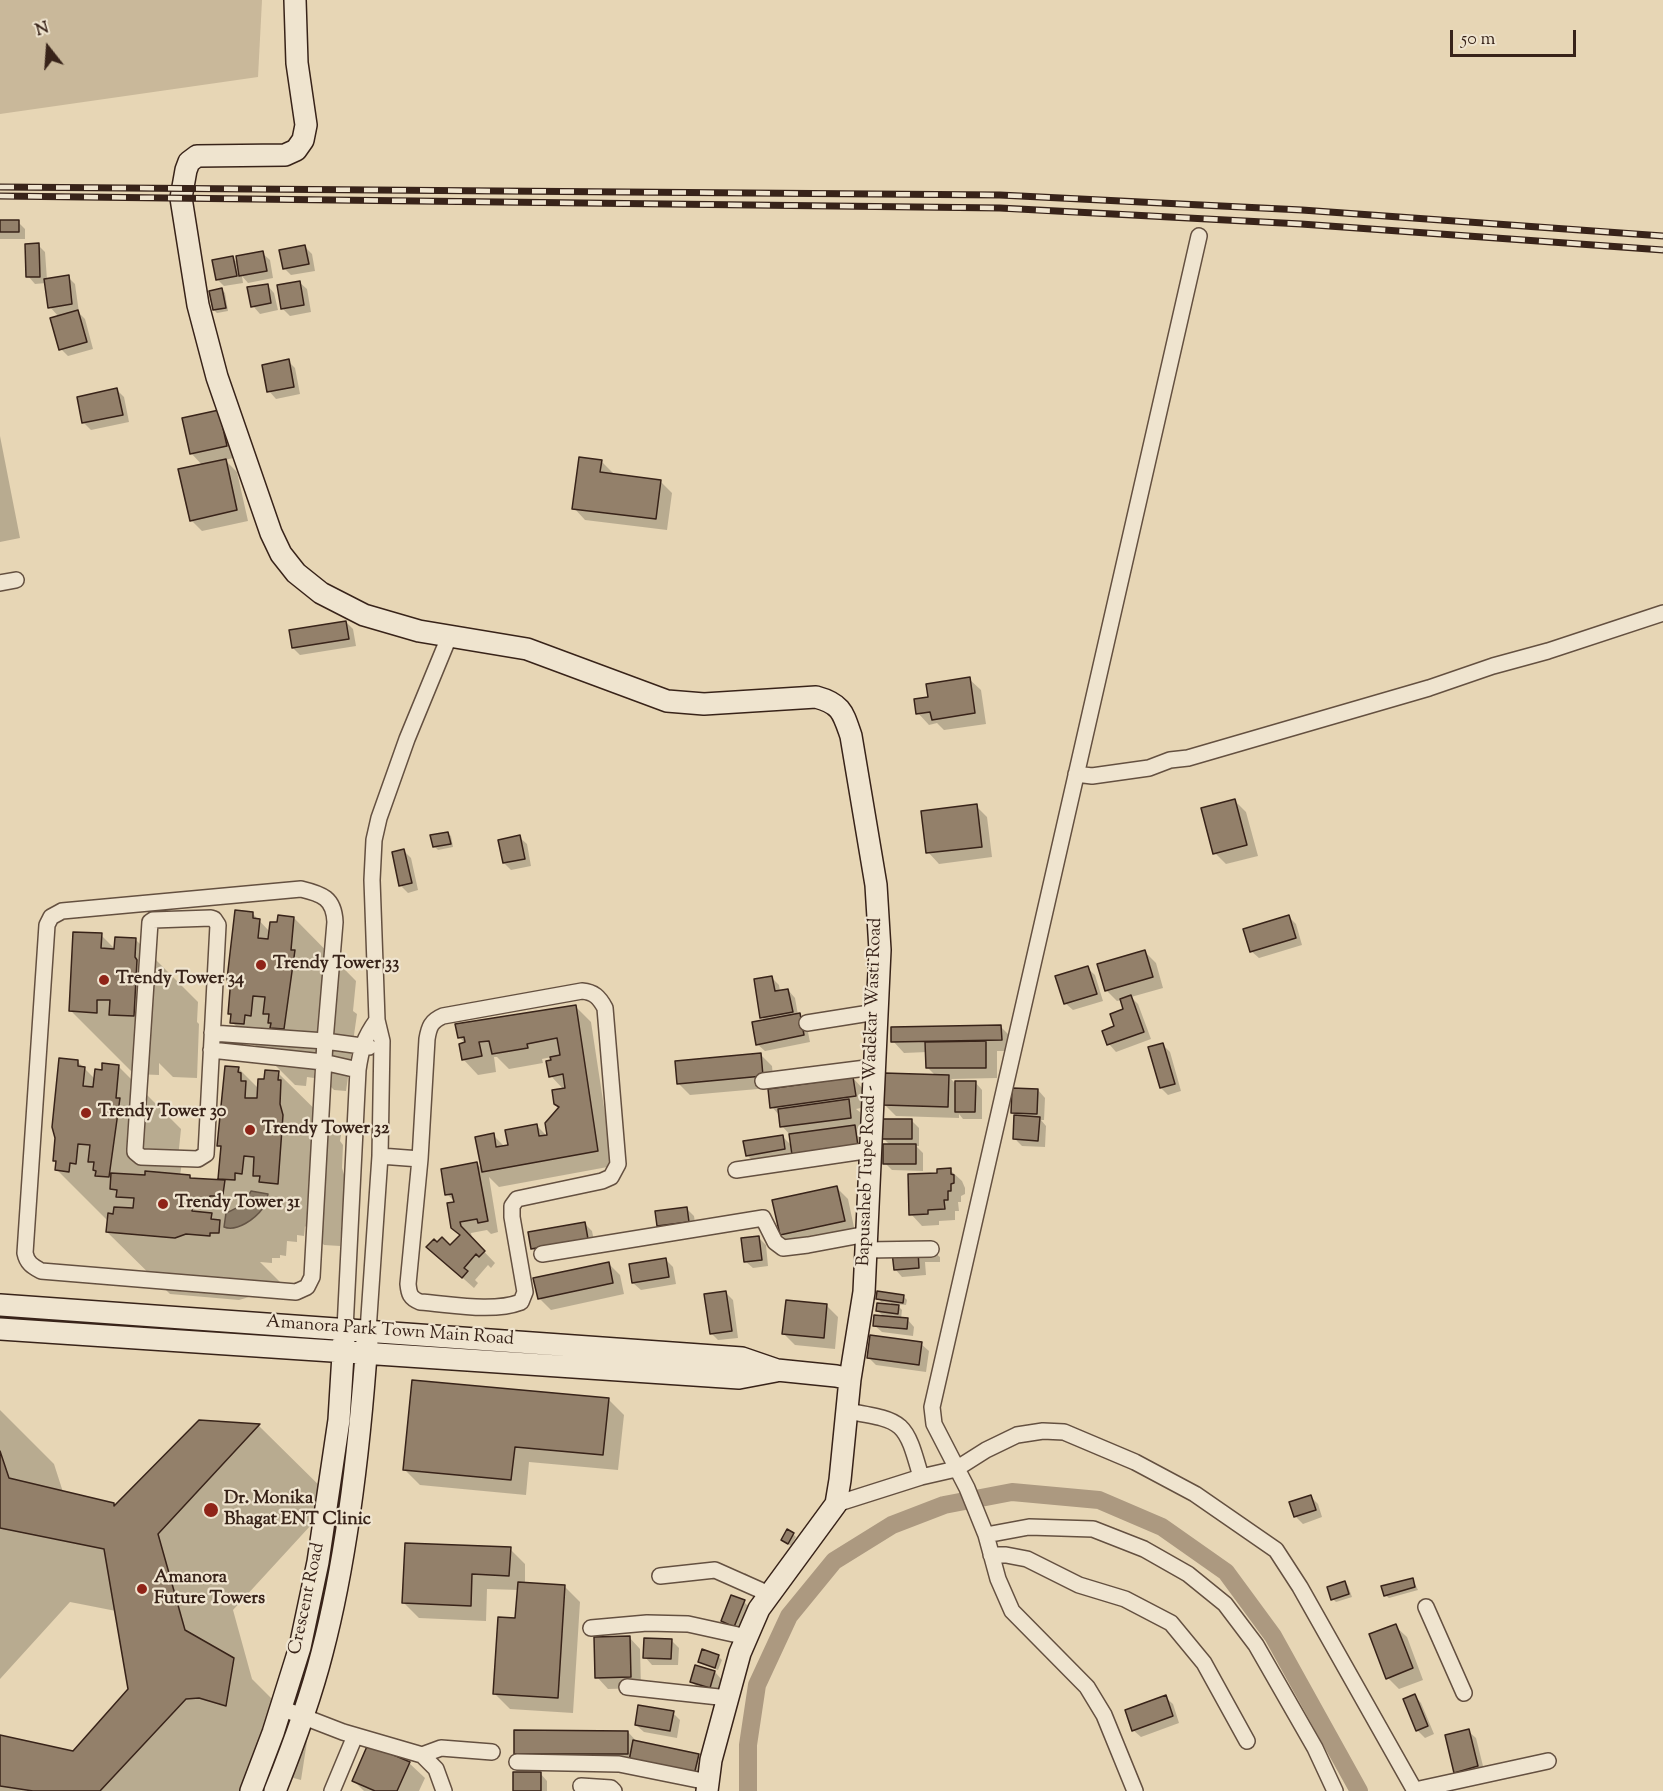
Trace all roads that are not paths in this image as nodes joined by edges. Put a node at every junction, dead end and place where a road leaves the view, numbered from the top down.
1 (295, 0) edge
2 (1199, 236) dead end
3 (16, 580) dead end
4 (0, 583) edge
5 (1663, 613) edge
6 (449, 637) junction
7 (1076, 774) junction
8 (876, 1012) junction
9 (377, 1020) junction
10 (807, 1023) dead end
11 (212, 1033) junction
12 (325, 1041) junction
13 (362, 1046) junction
14 (381, 1049) junction
15 (211, 1050) junction
16 (324, 1062) junction
17 (874, 1067) junction
18 (358, 1070) junction
19 (763, 1081) dead end
20 (871, 1150) junction
21 (380, 1156) junction
22 (420, 1159) junction
23 (736, 1170) dead end
24 (867, 1242) junction
25 (931, 1248) dead end
26 (542, 1254) dead end
27 (0, 1305) edge
28 (0, 1329) edge
29 (345, 1329) junction
30 (368, 1331) junction
31 (344, 1352) junction
32 (366, 1353) junction
33 (615, 1359) junction
34 (850, 1379) junction
35 (847, 1412) junction
36 (956, 1469) junction
37 (921, 1477) junction
38 (836, 1504) junction
39 (986, 1535) junction
40 (991, 1555) junction
41 (660, 1576) dead end
42 (769, 1594) junction
43 (1426, 1607) dead end
44 (591, 1628) dead end
45 (747, 1636) junction
46 (627, 1687) dead end
47 (1464, 1693) dead end
48 (728, 1698) junction
49 (281, 1708) junction
50 (303, 1715) junction
51 (355, 1736) junction
52 (1248, 1741) dead end
53 (492, 1752) dead end
54 (422, 1755) junction
55 (1548, 1761) dead end
56 (516, 1762) dead end
57 (581, 1786) dead end
58 (708, 1786) edge
59 (1415, 1790) edge
60 (251, 1791) edge
61 (275, 1791) edge
62 (332, 1791) edge
63 (444, 1791) edge
64 (614, 1791) edge
65 (1135, 1791) edge
66 (1335, 1791) edge

1 - 6 street, Bapusaheb Tupe Road - Wadekar Wasti Road
2 - 7 street
3 - 4 street
5 - 7 street
6 - 8 street, Bapusaheb Tupe Road - Wadekar Wasti Road
6 - 9 street
7 - 36 street
8 - 10 street
8 - 17 street, Bapusaheb Tupe Road - Wadekar Wasti Road
9 - 13 street
9 - 14 street
11 - 12 street
11 - 15 street
11 - 15 street
12 - 13 street
12 - 16 street
12 - 16 street
13 - 14 street
13 - 18 street
14 - 21 street
15 - 16 street
16 - 18 street
17 - 19 street
17 - 20 street, Bapusaheb Tupe Road - Wadekar Wasti Road
18 - 29 street
20 - 23 street
20 - 24 street, Bapusaheb Tupe Road - Wadekar Wasti Road
21 - 22 street
21 - 30 street
22 - 22 street
24 - 25 street
24 - 26 street
24 - 34 street, Bapusaheb Tupe Road - Wadekar Wasti Road
27 - 29 street, Amanora Park Town Main Road
28 - 31 street, Amanora Park Town Main Road
29 - 30 street, Amanora Park Town Main Road
29 - 31 street, Crescent Road
30 - 32 street, Crescent Road
30 - 33 street, Amanora Park Town Main Road
31 - 32 street, Amanora Park Town Main Road
31 - 49 street, Crescent Road
32 - 33 street, Amanora Park Town Main Road
32 - 50 street, Crescent Road
33 - 34 street, Amanora Park Town Main Road
34 - 35 street, Bapusaheb Tupe Road - Wadekar Wasti Road
35 - 37 street
35 - 38 street, Bapusaheb Tupe Road - Wadekar Wasti Road
36 - 37 street
36 - 39 street
36 - 59 street
37 - 38 street
38 - 42 street
39 - 40 street
39 - 66 street
40 - 52 street
40 - 65 street
41 - 42 street
42 - 45 street
43 - 47 street
44 - 45 street
45 - 48 street
46 - 48 street
48 - 58 street
49 - 50 street
49 - 60 street, Crescent Road
50 - 51 street
50 - 61 street, Crescent Road
51 - 54 street
51 - 62 street
53 - 54 street
54 - 63 street
55 - 59 street
56 - 58 street
57 - 64 street

